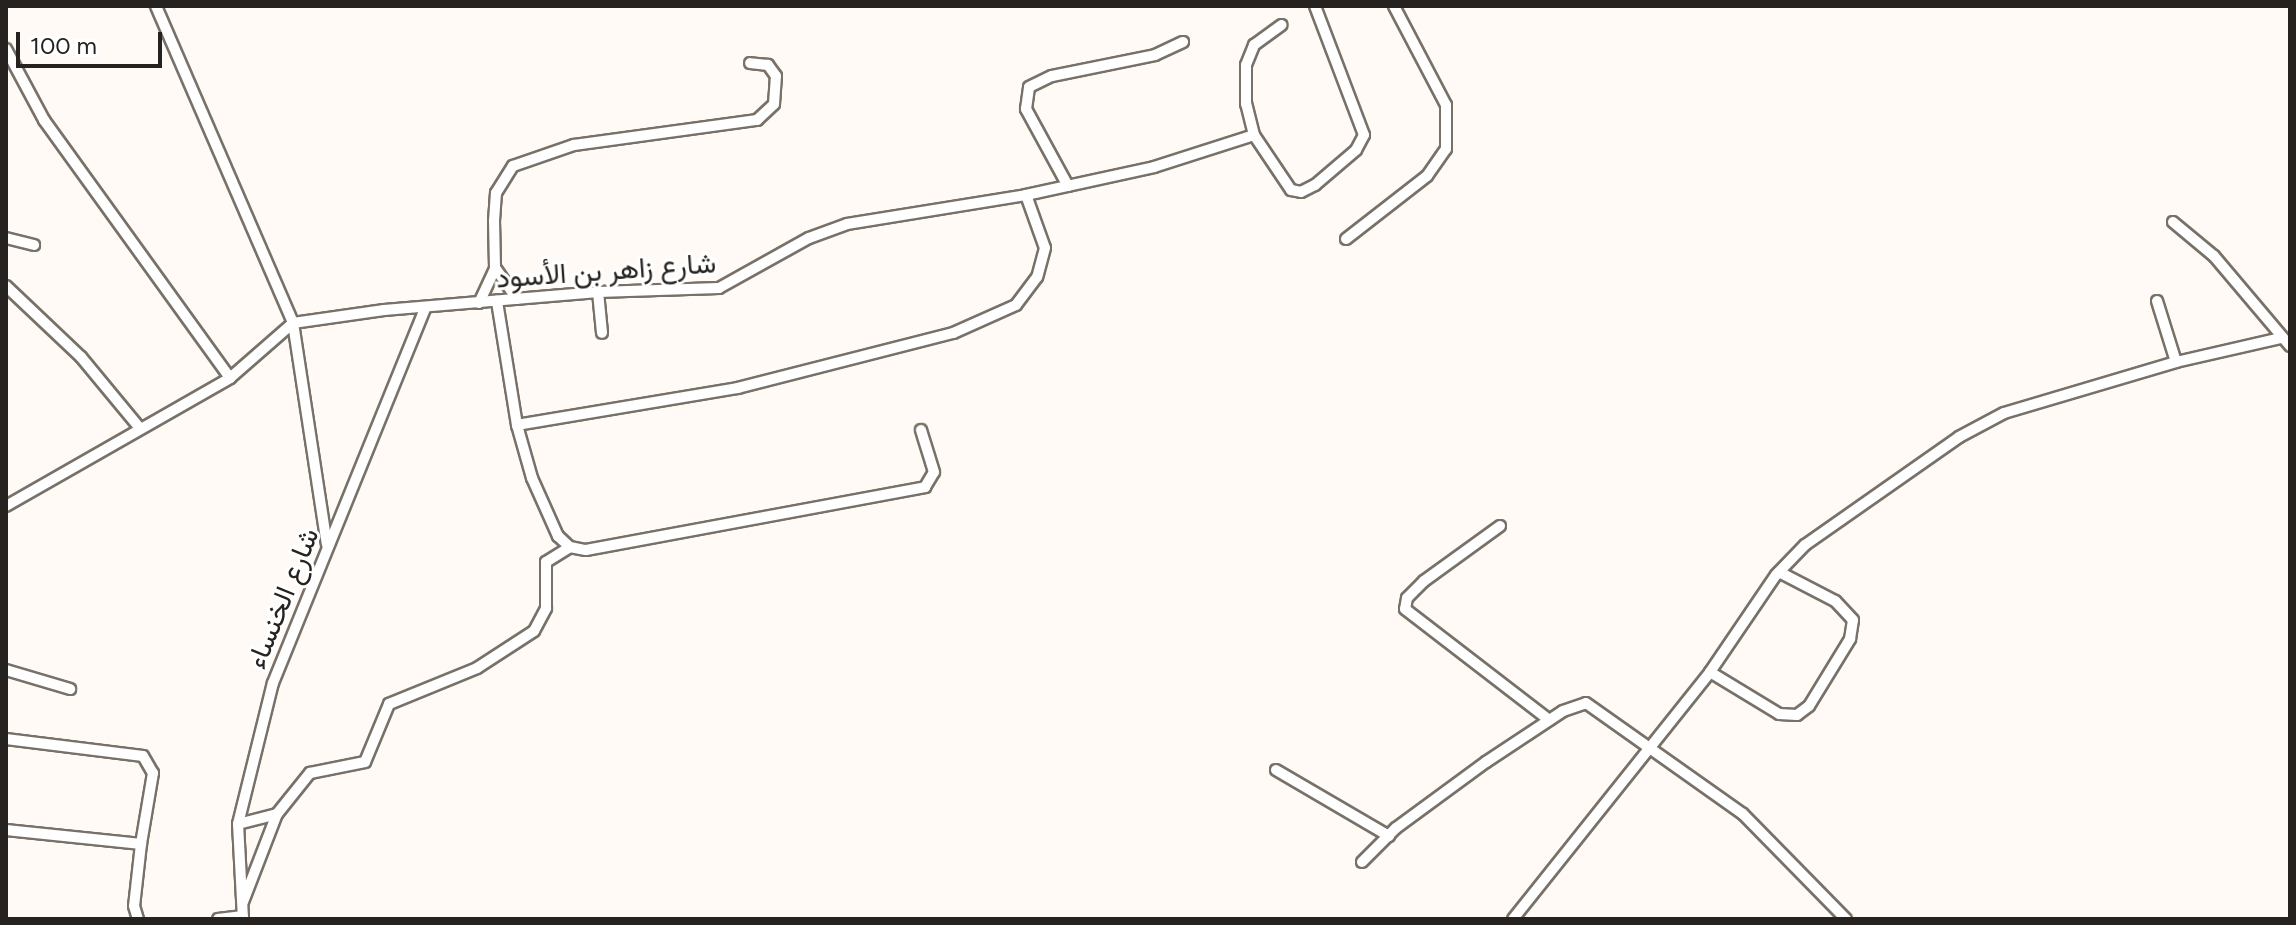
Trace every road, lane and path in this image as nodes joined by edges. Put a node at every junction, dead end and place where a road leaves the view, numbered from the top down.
1 (156, 6) edge
2 (1315, 6) edge
3 (1394, 6) edge
4 (1282, 25) dead end
5 (1183, 42) dead end
6 (6, 49) edge
7 (750, 63) dead end
8 (1254, 135) junction
9 (1068, 186) junction
10 (1026, 195) junction
11 (2173, 222) dead end
12 (6, 238) edge
13 (1346, 239) dead end
14 (34, 245) dead end
15 (495, 268) junction
16 (6, 286) edge
17 (598, 292) junction
18 (517, 299) junction
19 (497, 301) junction
20 (2157, 301) dead end
21 (479, 303) junction
22 (425, 308) junction
23 (293, 323) junction
24 (602, 333) dead end
25 (2286, 342) edge
26 (2176, 362) junction
27 (230, 378) junction
28 (517, 425) junction
29 (139, 427) junction
30 (921, 430) dead end
31 (6, 506) edge
32 (1500, 526) dead end
33 (327, 546) junction
34 (570, 547) junction
35 (1779, 572) junction
36 (6, 670) edge
37 (1710, 672) junction
38 (70, 689) dead end
39 (1549, 720) junction
40 (6, 739) edge
41 (1649, 745) junction
42 (1276, 770) dead end
43 (277, 814) junction
44 (238, 824) junction
45 (6, 830) edge
46 (1389, 836) junction
47 (141, 844) junction
48 (1362, 862) dead end
49 (242, 914) edge
50 (138, 919) edge
51 (218, 919) edge
52 (1513, 919) edge
53 (1846, 919) edge

1 - 23 street
2 - 8 street
3 - 13 street
4 - 8 street
5 - 9 street
6 - 27 street
7 - 15 street
8 - 9 street, شارع زاهر بن الأسود
9 - 10 street, شارع زاهر بن الأسود
10 - 17 street, شارع زاهر بن الأسود
10 - 28 street
11 - 25 street
12 - 14 street
15 - 18 street
15 - 21 street
16 - 29 street
17 - 18 street, شارع زاهر بن الأسود
17 - 24 street
18 - 19 street, شارع زاهر بن الأسود
19 - 21 street, شارع زاهر بن الأسود
19 - 28 street
20 - 26 street
21 - 22 street, شارع زاهر بن الأسود
22 - 23 street, شارع زاهر بن الأسود
22 - 33 street, شارع الخنساء
23 - 27 street
23 - 33 street
25 - 26 street
26 - 35 street
27 - 29 street
28 - 34 street
29 - 31 street
30 - 34 street
32 - 39 street
33 - 44 street, شارع الخنساء
34 - 43 street
35 - 37 street
35 - 37 street
36 - 38 street
37 - 41 street
39 - 41 street
39 - 46 street
40 - 47 street
41 - 52 street
41 - 53 street
42 - 46 street
43 - 44 street
43 - 49 street
44 - 49 street, شارع الخنساء
45 - 47 street
46 - 48 street
47 - 50 street
49 - 51 street

